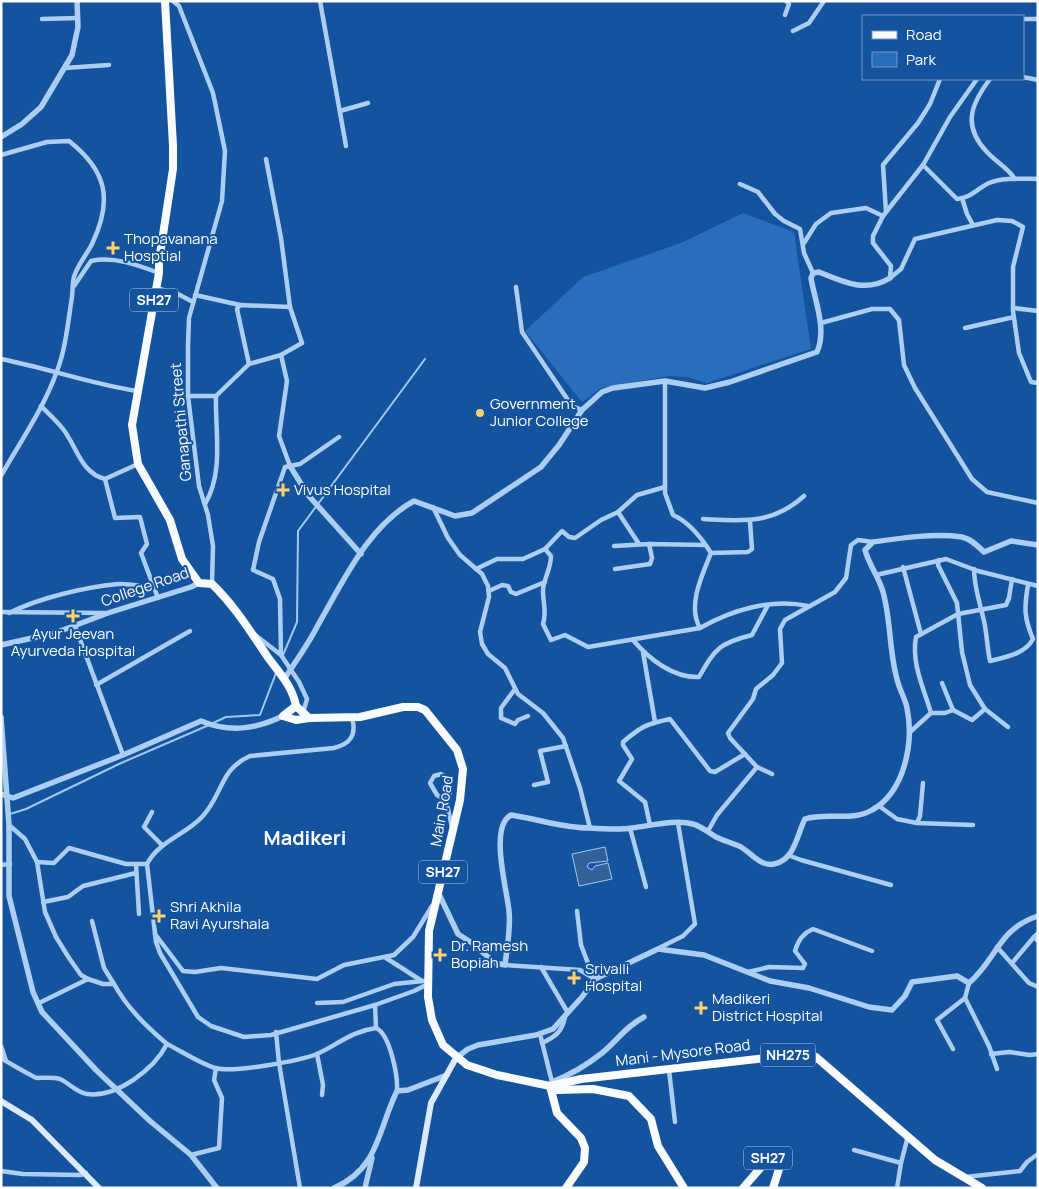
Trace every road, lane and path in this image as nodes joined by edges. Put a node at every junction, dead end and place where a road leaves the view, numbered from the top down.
1 (77, 1) edge
2 (165, 1) edge
3 (173, 1) edge
4 (320, 1) edge
5 (786, 1) edge
6 (824, 1) edge
7 (785, 15) dead end
8 (78, 18) junction
9 (42, 19) dead end
10 (1024, 19) edge
11 (1038, 19) edge
12 (793, 31) dead end
13 (109, 65) dead end
14 (65, 68) junction
15 (1024, 76) edge
16 (940, 80) edge
17 (976, 80) edge
18 (989, 80) edge
19 (1038, 80) edge
20 (368, 103) dead end
21 (340, 111) junction
22 (2, 135) edge
23 (346, 146) dead end
24 (1, 155) edge
25 (266, 159) dead end
26 (923, 165) junction
27 (1016, 179) junction
28 (1038, 179) edge
29 (740, 184) dead end
30 (962, 198) junction
31 (885, 214) junction
32 (974, 225) junction
33 (804, 243) junction
34 (813, 272) junction
35 (159, 273) junction
36 (890, 278) junction
37 (516, 287) dead end
38 (73, 288) junction
39 (156, 288) junction
40 (195, 295) junction
41 (193, 302) junction
42 (240, 306) junction
43 (290, 307) junction
44 (1013, 308) junction
45 (1038, 311) edge
46 (1014, 317) junction
47 (821, 323) junction
48 (965, 328) dead end
49 (281, 355) junction
50 (1, 359) edge
51 (249, 364) junction
52 (58, 371) junction
53 (665, 381) junction
54 (1038, 383) edge
55 (137, 391) junction
56 (188, 396) junction
57 (216, 396) junction
58 (41, 406) junction
59 (582, 410) junction
60 (339, 437) dead end
61 (138, 464) junction
62 (290, 466) junction
63 (1, 476) edge
64 (105, 479) junction
65 (665, 487) junction
66 (804, 496) dead end
67 (1038, 503) edge
68 (204, 504) junction
69 (432, 506) junction
70 (618, 512) junction
71 (703, 519) dead end
72 (750, 522) junction
73 (873, 542) junction
74 (639, 544) junction
75 (649, 544) junction
76 (705, 545) junction
77 (1038, 545) edge
78 (614, 546) dead end
79 (545, 548) junction
80 (710, 553) junction
81 (360, 554) junction
82 (939, 560) junction
83 (903, 568) junction
84 (476, 569) junction
85 (615, 569) dead end
86 (974, 569) junction
87 (876, 575) junction
88 (1012, 579) junction
89 (545, 582) junction
90 (198, 583) junction
91 (212, 584) junction
92 (1028, 585) junction
93 (1038, 586) edge
94 (153, 587) junction
95 (488, 591) junction
96 (158, 598) junction
97 (768, 605) junction
98 (808, 606) junction
99 (981, 610) junction
100 (1, 612) edge
101 (9, 613) junction
102 (108, 613) junction
103 (958, 614) junction
104 (75, 626) junction
105 (700, 628) junction
106 (190, 631) dead end
107 (250, 632) junction
108 (921, 634) junction
109 (633, 640) junction
110 (1, 645) edge
111 (643, 652) junction
112 (281, 655) junction
113 (290, 670) junction
114 (285, 678) junction
115 (942, 683) dead end
116 (96, 685) junction
117 (515, 689) junction
118 (296, 706) junction
119 (984, 709) junction
120 (953, 710) junction
121 (302, 713) junction
122 (931, 713) junction
123 (1, 716) edge
124 (283, 716) junction
125 (528, 716) dead end
126 (309, 718) junction
127 (352, 718) junction
128 (655, 722) junction
129 (1008, 727) dead end
130 (910, 732) junction
131 (566, 746) junction
132 (745, 754) junction
133 (123, 755) junction
134 (758, 767) junction
135 (772, 774) dead end
136 (923, 783) dead end
137 (534, 784) dead end
138 (4, 794) edge
139 (446, 800) junction
140 (879, 806) junction
141 (152, 812) dead end
142 (678, 823) junction
143 (917, 823) junction
144 (9, 825) junction
145 (650, 825) junction
146 (973, 825) dead end
147 (590, 828) junction
148 (630, 828) junction
149 (708, 831) junction
150 (453, 833) junction
151 (162, 845) junction
152 (788, 855) junction
153 (37, 862) junction
154 (10, 864) junction
155 (147, 864) junction
156 (1, 865) edge
157 (136, 865) junction
158 (136, 873) junction
159 (891, 885) dead end
160 (646, 887) dead end
161 (437, 896) junction
162 (43, 902) junction
163 (578, 911) dead end
164 (139, 914) dead end
165 (1038, 916) edge
166 (92, 921) dead end
167 (155, 934) junction
168 (1038, 941) edge
169 (997, 946) junction
170 (658, 949) junction
171 (872, 951) dead end
172 (386, 958) junction
173 (1012, 963) junction
174 (505, 965) junction
175 (541, 968) junction
176 (746, 972) junction
177 (88, 979) junction
178 (595, 979) junction
179 (425, 982) junction
180 (969, 983) junction
181 (114, 984) junction
182 (1038, 986) edge
183 (965, 998) junction
184 (39, 1003) junction
185 (317, 1003) dead end
186 (375, 1005) junction
187 (567, 1015) junction
188 (644, 1017) dead end
189 (376, 1028) junction
190 (276, 1032) junction
191 (540, 1034) junction
192 (542, 1043) junction
193 (168, 1044) junction
194 (1, 1046) edge
195 (953, 1048) dead end
196 (317, 1054) junction
197 (991, 1054) junction
198 (1038, 1054) edge
199 (1, 1058) edge
200 (456, 1058) junction
201 (6, 1061) junction
202 (279, 1063) junction
203 (216, 1068) junction
204 (997, 1069) dead end
205 (669, 1070) junction
206 (447, 1075) junction
207 (551, 1084) junction
208 (116, 1089) junction
209 (396, 1091) junction
210 (322, 1095) dead end
211 (1, 1101) edge
212 (675, 1122) dead end
213 (908, 1136) junction
214 (854, 1150) dead end
215 (374, 1152) junction
216 (1038, 1154) edge
217 (191, 1155) junction
218 (900, 1163) junction
219 (1, 1171) edge
220 (86, 1173) junction
221 (964, 1177) junction
222 (99, 1188) edge
223 (216, 1188) edge
224 (300, 1188) edge
225 (334, 1188) edge
226 (365, 1188) edge
227 (416, 1188) edge
228 (566, 1188) edge
229 (684, 1188) edge
230 (743, 1188) edge
231 (773, 1188) edge
232 (897, 1188) edge
233 (982, 1188) edge

1 - 8 street
2 - 35 main road, SH27
3 - 40 street, Ganapathi Street
4 - 21 street
5 - 7 street
6 - 12 street
8 - 9 street
8 - 14 street
10 - 11 street
13 - 14 street
14 - 22 street
15 - 19 street
16 - 31 street
17 - 26 street
18 - 27 street
20 - 21 street
21 - 23 street
24 - 38 street
25 - 43 street
26 - 30 street
26 - 31 street
27 - 28 street
27 - 30 street
29 - 33 street
30 - 32 street
31 - 33 street
31 - 36 street
32 - 36 street
32 - 44 street
33 - 34 street
34 - 36 street
34 - 47 street
35 - 38 street
35 - 39 main road, SH27
37 - 59 street
38 - 52 street
39 - 41 street
39 - 55 main road, SH27
40 - 41 street, Ganapathi Street
40 - 42 street
41 - 56 street, Ganapathi Street
42 - 43 street
42 - 51 street
43 - 49 street
44 - 45 street
44 - 46 street
46 - 48 street
46 - 54 street
47 - 53 street
47 - 67 street
49 - 51 street
49 - 62 street
50 - 52 street
51 - 57 street
52 - 55 street
52 - 58 street
53 - 59 street
53 - 65 street
55 - 61 main road, SH27
56 - 57 street
56 - 68 street, Ganapathi Street
57 - 68 street
58 - 63 street
58 - 64 street
59 - 69 street
60 - 62 street
61 - 64 street
61 - 90 main road, SH27
62 - 81 street
62 - 112 street
64 - 94 street
65 - 70 street
65 - 76 street
66 - 72 street
68 - 91 street, Ganapathi Street
69 - 81 street
69 - 84 street
70 - 74 street
70 - 79 street
71 - 72 street
72 - 80 street
73 - 77 street
73 - 87 street
73 - 98 street
74 - 75 street
74 - 78 street
75 - 76 street
75 - 85 street
76 - 80 street
79 - 84 street
79 - 89 street
80 - 105 street
81 - 113 street
82 - 83 street
82 - 86 street
82 - 103 street
83 - 87 street
83 - 108 street
84 - 95 street
86 - 88 street
86 - 99 street
87 - 130 street
88 - 92 street
88 - 99 street
89 - 95 street
89 - 109 street
90 - 91 main road, College Road
90 - 96 street, College Road
91 - 107 main road, College Road
92 - 93 street
92 - 99 street
94 - 96 street
94 - 101 street
95 - 117 street
96 - 102 street, College Road
97 - 98 street
97 - 105 street
97 - 111 street
98 - 132 street
99 - 103 street
100 - 101 street
101 - 102 street
102 - 104 street, College Road
103 - 108 street
103 - 119 street
104 - 110 street, College Road
104 - 116 street
105 - 109 street
106 - 116 street
107 - 112 street
107 - 114 main road, College Road
108 - 122 street
109 - 111 street
111 - 128 street
112 - 113 street
113 - 114 street
113 - 121 street
114 - 118 main road, College Road
115 - 120 street
116 - 133 street
117 - 125 street
117 - 131 street
118 - 121 main road
118 - 124 main road
119 - 120 street
119 - 129 street
120 - 122 street
121 - 126 main road
122 - 130 street
123 - 138 street
124 - 126 main road, SH27
124 - 133 street
126 - 127 main road, Main Road / SH27
127 - 150 main road, Main Road / SH27
127 - 151 street
128 - 132 street
128 - 145 street
130 - 140 street
131 - 137 street
131 - 147 street
132 - 134 street
133 - 138 street
134 - 135 street
134 - 149 street
136 - 143 street
138 - 144 street
139 - 139 street
139 - 150 street
140 - 143 street
140 - 152 street
141 - 151 street
142 - 145 street
142 - 149 street
142 - 170 street
143 - 146 street
144 - 153 street
144 - 154 street
145 - 148 street
147 - 148 street
147 - 174 street
148 - 160 street
149 - 152 street
150 - 161 main road, Main Road / SH27
151 - 155 street
152 - 159 street
153 - 157 street
153 - 162 street
154 - 156 street
154 - 184 street
155 - 157 street
155 - 167 street
157 - 158 street
158 - 162 street
158 - 164 street
161 - 172 street
161 - 174 street
161 - 179 main road, Main Road / SH27
162 - 177 street
163 - 178 street
165 - 169 street
166 - 181 street
167 - 172 street
167 - 190 street
168 - 173 street
169 - 173 street
169 - 180 street
170 - 176 street
170 - 178 street
171 - 176 street
172 - 179 street
173 - 182 street
174 - 175 street
175 - 178 street
175 - 187 street
176 - 180 street
177 - 181 street
177 - 184 street
178 - 187 street
179 - 185 street
179 - 186 street
179 - 200 main road, Main Road / SH27
180 - 183 street
181 - 193 street
183 - 195 street
183 - 197 street
184 - 208 street
186 - 189 street
186 - 190 street
187 - 191 street
187 - 192 street
188 - 207 street
189 - 196 street
189 - 209 street
190 - 202 street
191 - 192 street
191 - 200 street
192 - 207 street
193 - 203 street
193 - 208 street
194 - 201 street
196 - 202 street
196 - 210 street
197 - 198 street
197 - 204 street
199 - 201 street
200 - 206 main road
200 - 207 main road, Main Road / SH27
201 - 208 street
202 - 203 street
202 - 224 street
203 - 217 street
205 - 207 highway, Mani - Mysore Road / NH275
205 - 212 street
205 - 213 highway, Mani - Mysore Road / NH275
206 - 209 street
206 - 227 main road
207 - 228 highway
207 - 229 main road, SH27
208 - 217 street
209 - 215 street
211 - 220 main road
213 - 218 street
213 - 221 highway, Mani - Mysore Road / NH275
214 - 218 street
215 - 225 street
215 - 226 street
216 - 221 street
217 - 223 street
218 - 232 street
219 - 220 street
220 - 222 main road
221 - 233 highway, Mani - Mysore Road / NH275
230 - 231 main road, SH27

